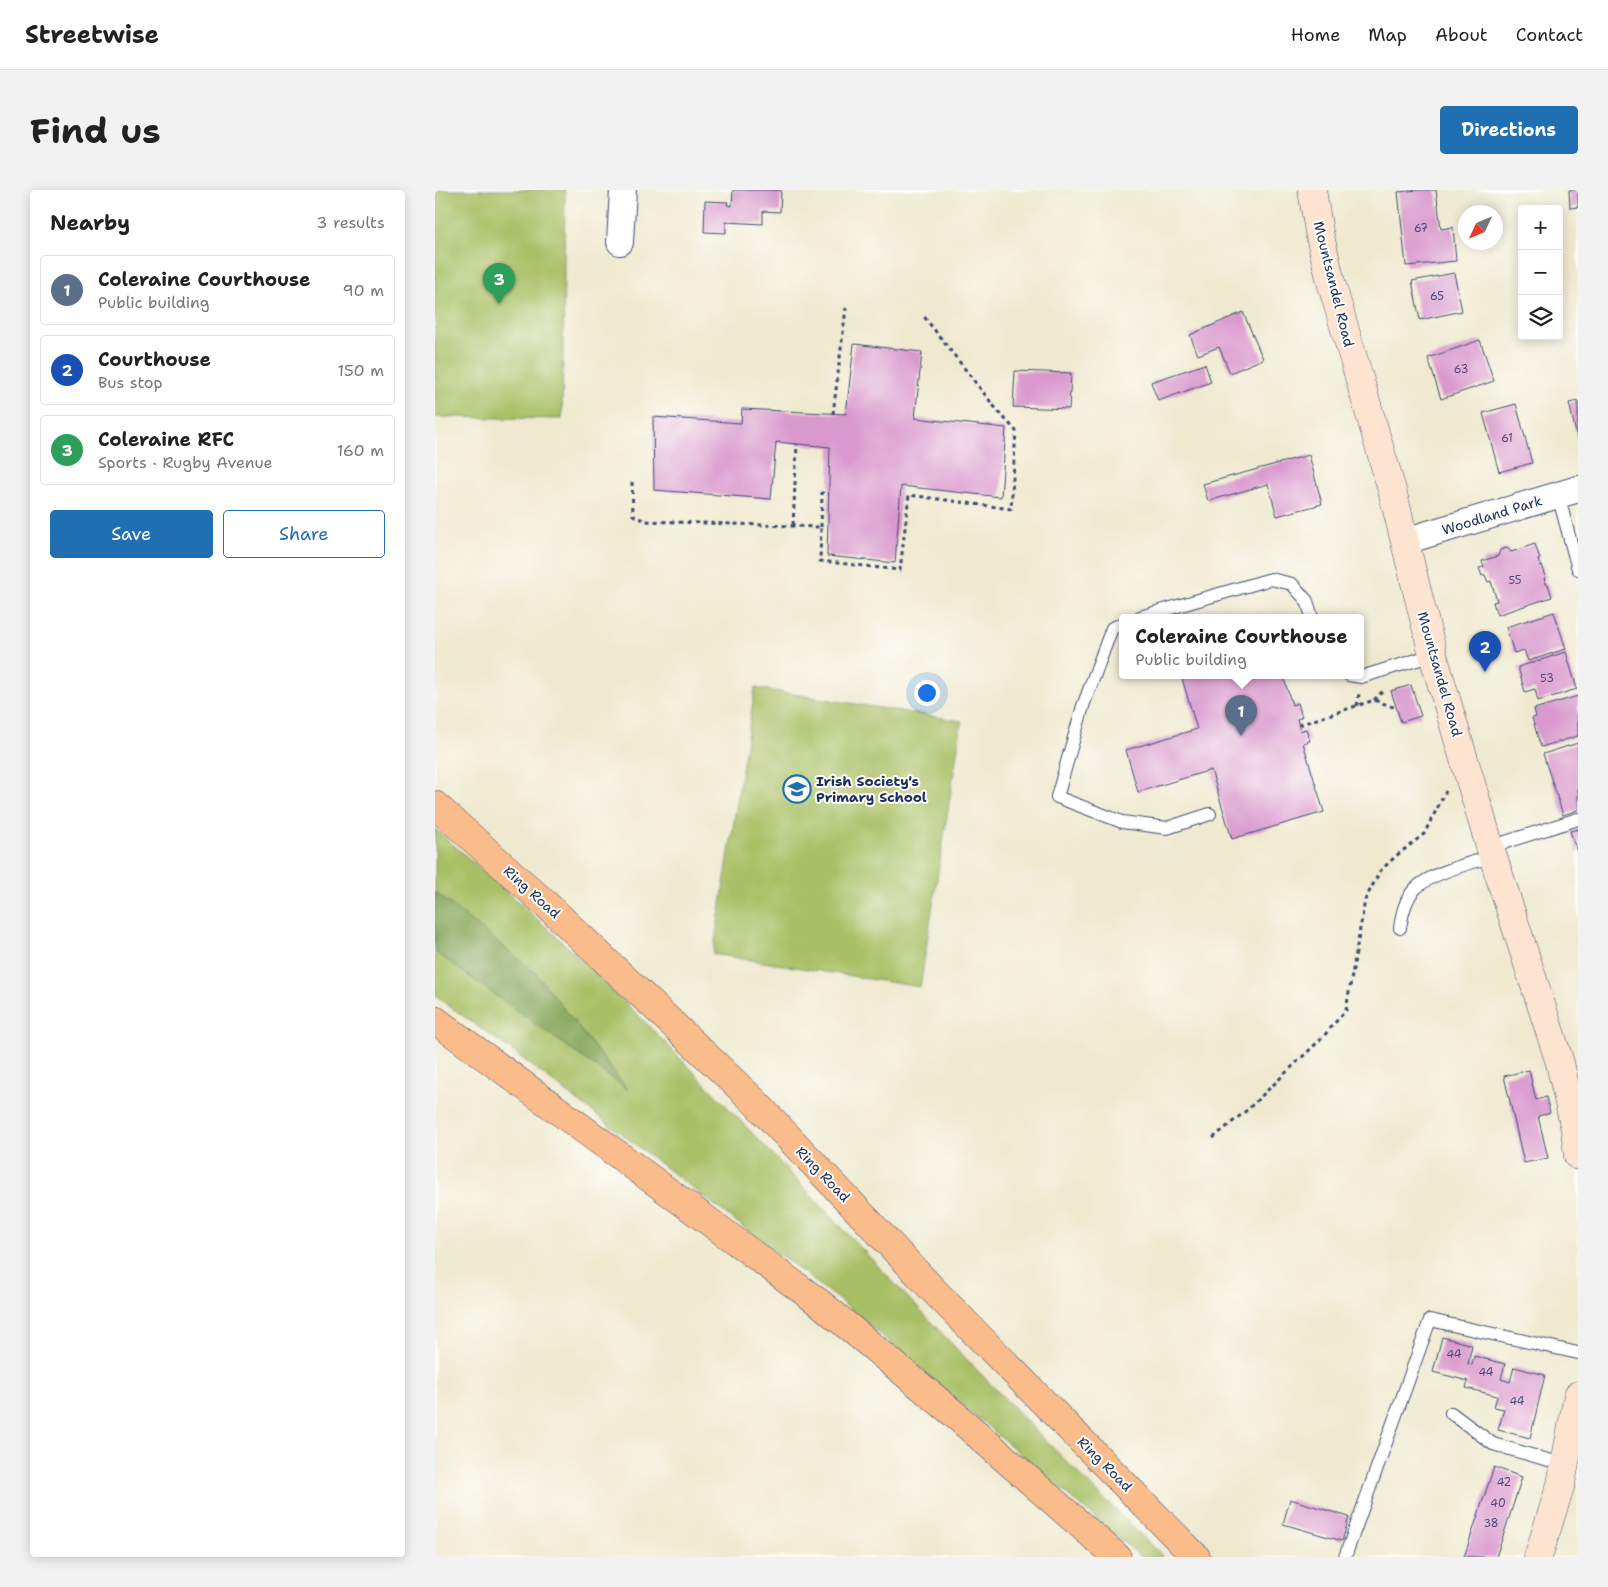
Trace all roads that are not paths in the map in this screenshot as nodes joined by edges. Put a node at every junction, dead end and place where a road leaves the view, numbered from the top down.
1 (623, 190) edge
2 (1312, 190) edge
3 (620, 242) dead end
4 (1568, 492) edge
5 (1405, 541) junction
6 (1578, 569) edge
7 (1150, 614) edge
8 (1311, 614) edge
9 (1119, 625) edge
10 (1433, 655) junction
11 (1364, 676) edge
12 (435, 806) edge
13 (1210, 814) dead end
14 (1578, 818) edge
15 (1491, 851) junction
16 (1400, 928) dead end
17 (435, 1020) edge
18 (1578, 1156) edge
19 (1578, 1353) edge
20 (1578, 1395) edge
21 (1451, 1413) dead end
22 (1565, 1465) junction
23 (1117, 1557) edge
24 (1196, 1557) edge
25 (1345, 1557) edge
26 (1538, 1557) edge

1 - 3 street
2 - 5 street, Mountsandel Road
4 - 5 street, Woodland Park
4 - 6 lane
5 - 10 street, Mountsandel Road
7 - 8 lane
9 - 13 lane
10 - 11 lane
10 - 15 street, Mountsandel Road
12 - 24 highway, Ring Road
14 - 15 lane
15 - 16 lane
15 - 18 street, Mountsandel Road
17 - 23 highway
19 - 25 lane
20 - 22 street
21 - 22 lane
22 - 26 street

